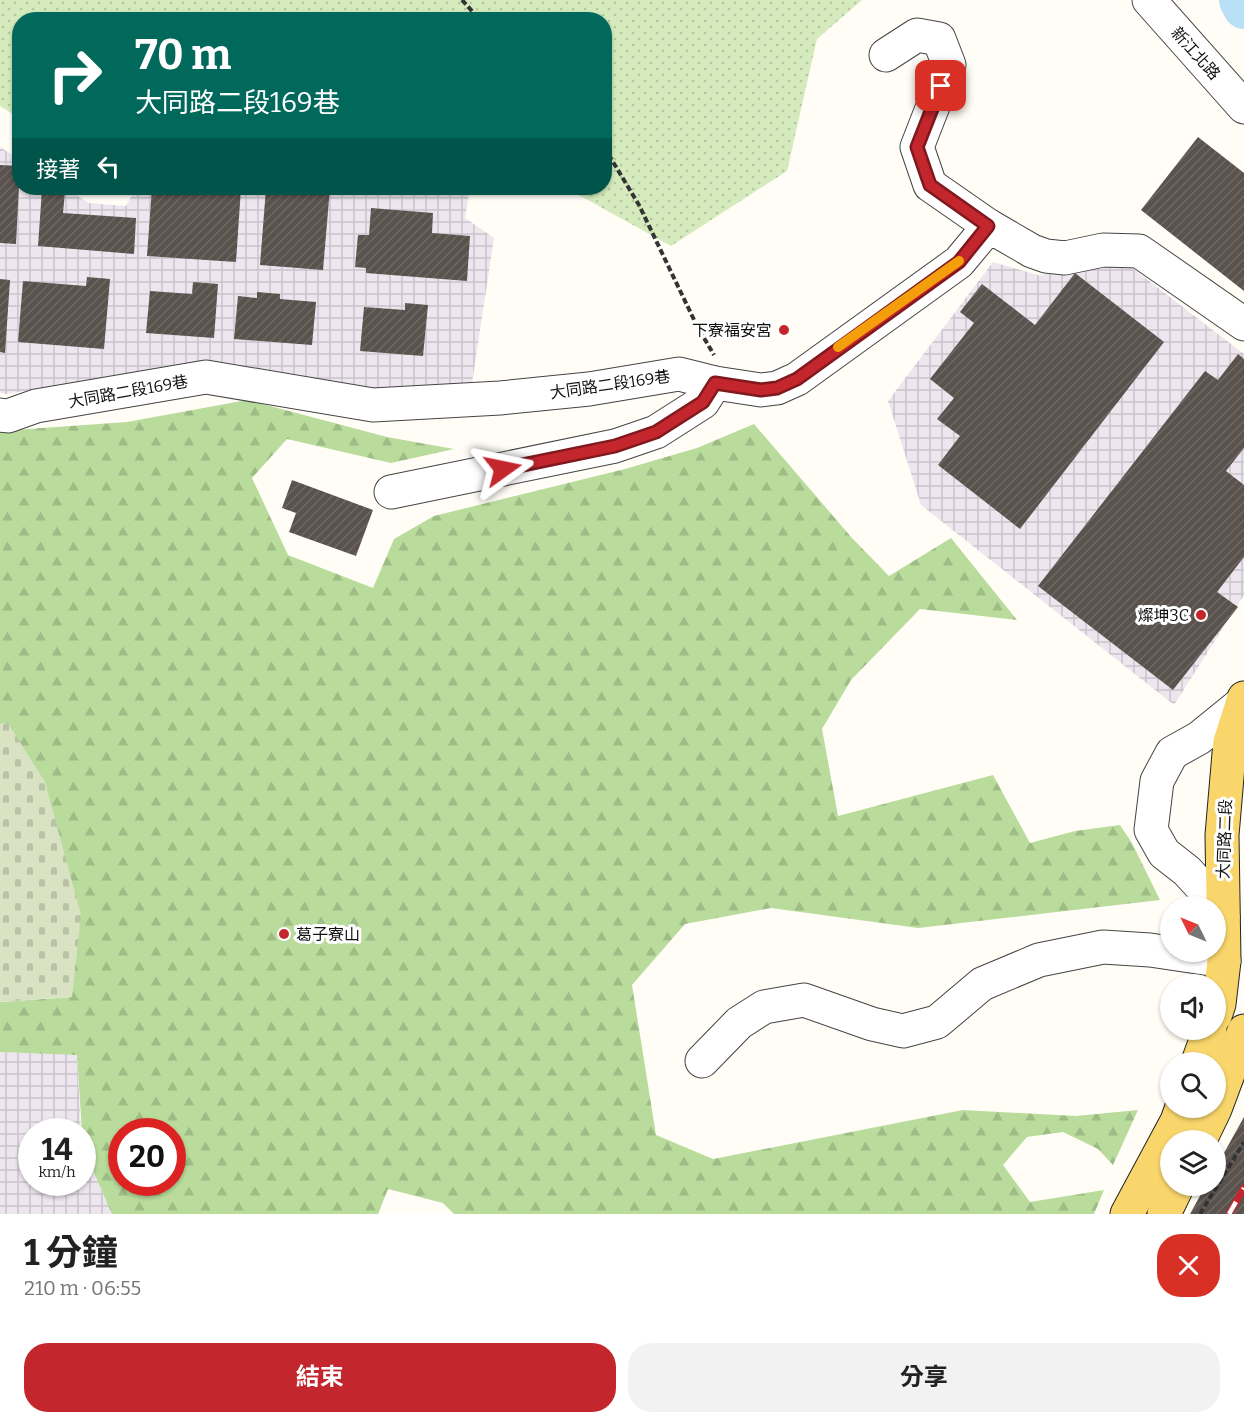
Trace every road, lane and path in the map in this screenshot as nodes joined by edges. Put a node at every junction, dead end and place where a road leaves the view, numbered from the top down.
1 (462, 0) edge
2 (1149, 0) edge
3 (473, 12) edge
4 (886, 55) dead end
5 (1244, 107) edge
6 (612, 160) edge
7 (988, 226) junction
8 (1244, 324) edge
9 (724, 385) junction
10 (0, 415) edge
11 (391, 492) dead end
12 (1243, 701) edge
13 (1210, 896) edge
14 (1223, 896) edge
15 (1160, 951) edge
16 (1244, 1031) edge
17 (702, 1061) dead end
18 (1178, 1118) edge
19 (1205, 1130) edge
20 (1244, 1142) edge
21 (1173, 1196) edge
22 (1127, 1214) edge
23 (1164, 1214) edge
24 (1200, 1214) edge

1 - 3 path
2 - 5 street, 新江北路
4 - 7 street
6 - 9 path
7 - 8 street
7 - 9 street, 大同路二段169巷
9 - 10 street, 大同路二段169巷
9 - 11 street
12 - 13 street
12 - 14 main road, 大同路二段
15 - 17 street
16 - 19 main road
18 - 22 main road
20 - 24 path
21 - 23 main road

